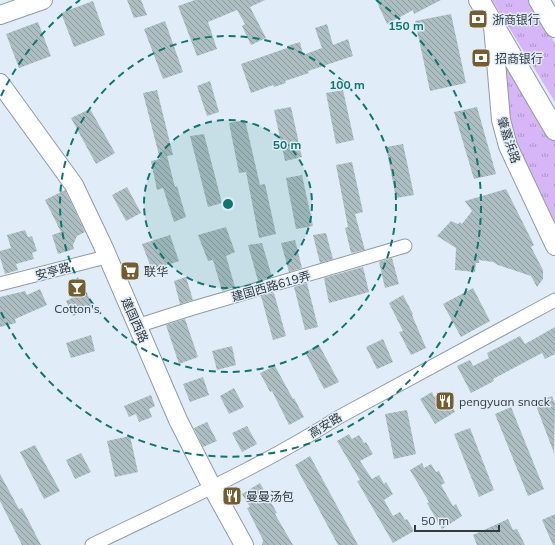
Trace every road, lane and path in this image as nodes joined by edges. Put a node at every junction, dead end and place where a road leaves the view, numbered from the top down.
1 (43, 0) edge
2 (479, 0) edge
3 (539, 0) edge
4 (0, 15) edge
5 (493, 26) junction
6 (555, 27) edge
7 (0, 83) edge
8 (555, 130) edge
9 (405, 246) dead end
10 (555, 246) edge
11 (106, 257) junction
12 (0, 284) edge
13 (555, 300) edge
14 (137, 326) junction
15 (212, 487) junction
16 (92, 545) edge
17 (244, 545) edge

1 - 4 street
2 - 5 main road, 肇嘉浜路
3 - 6 main road
5 - 8 main road, 肇嘉浜路
5 - 10 street, 肇嘉浜路
7 - 11 street, 建国西路
9 - 14 street, 建国西路619弄
11 - 12 street, 安亭路
11 - 14 street, 建国西路
13 - 15 street, 高安路
14 - 15 street, 建国西路
15 - 16 street, 高安路
15 - 17 street, 建国西路

